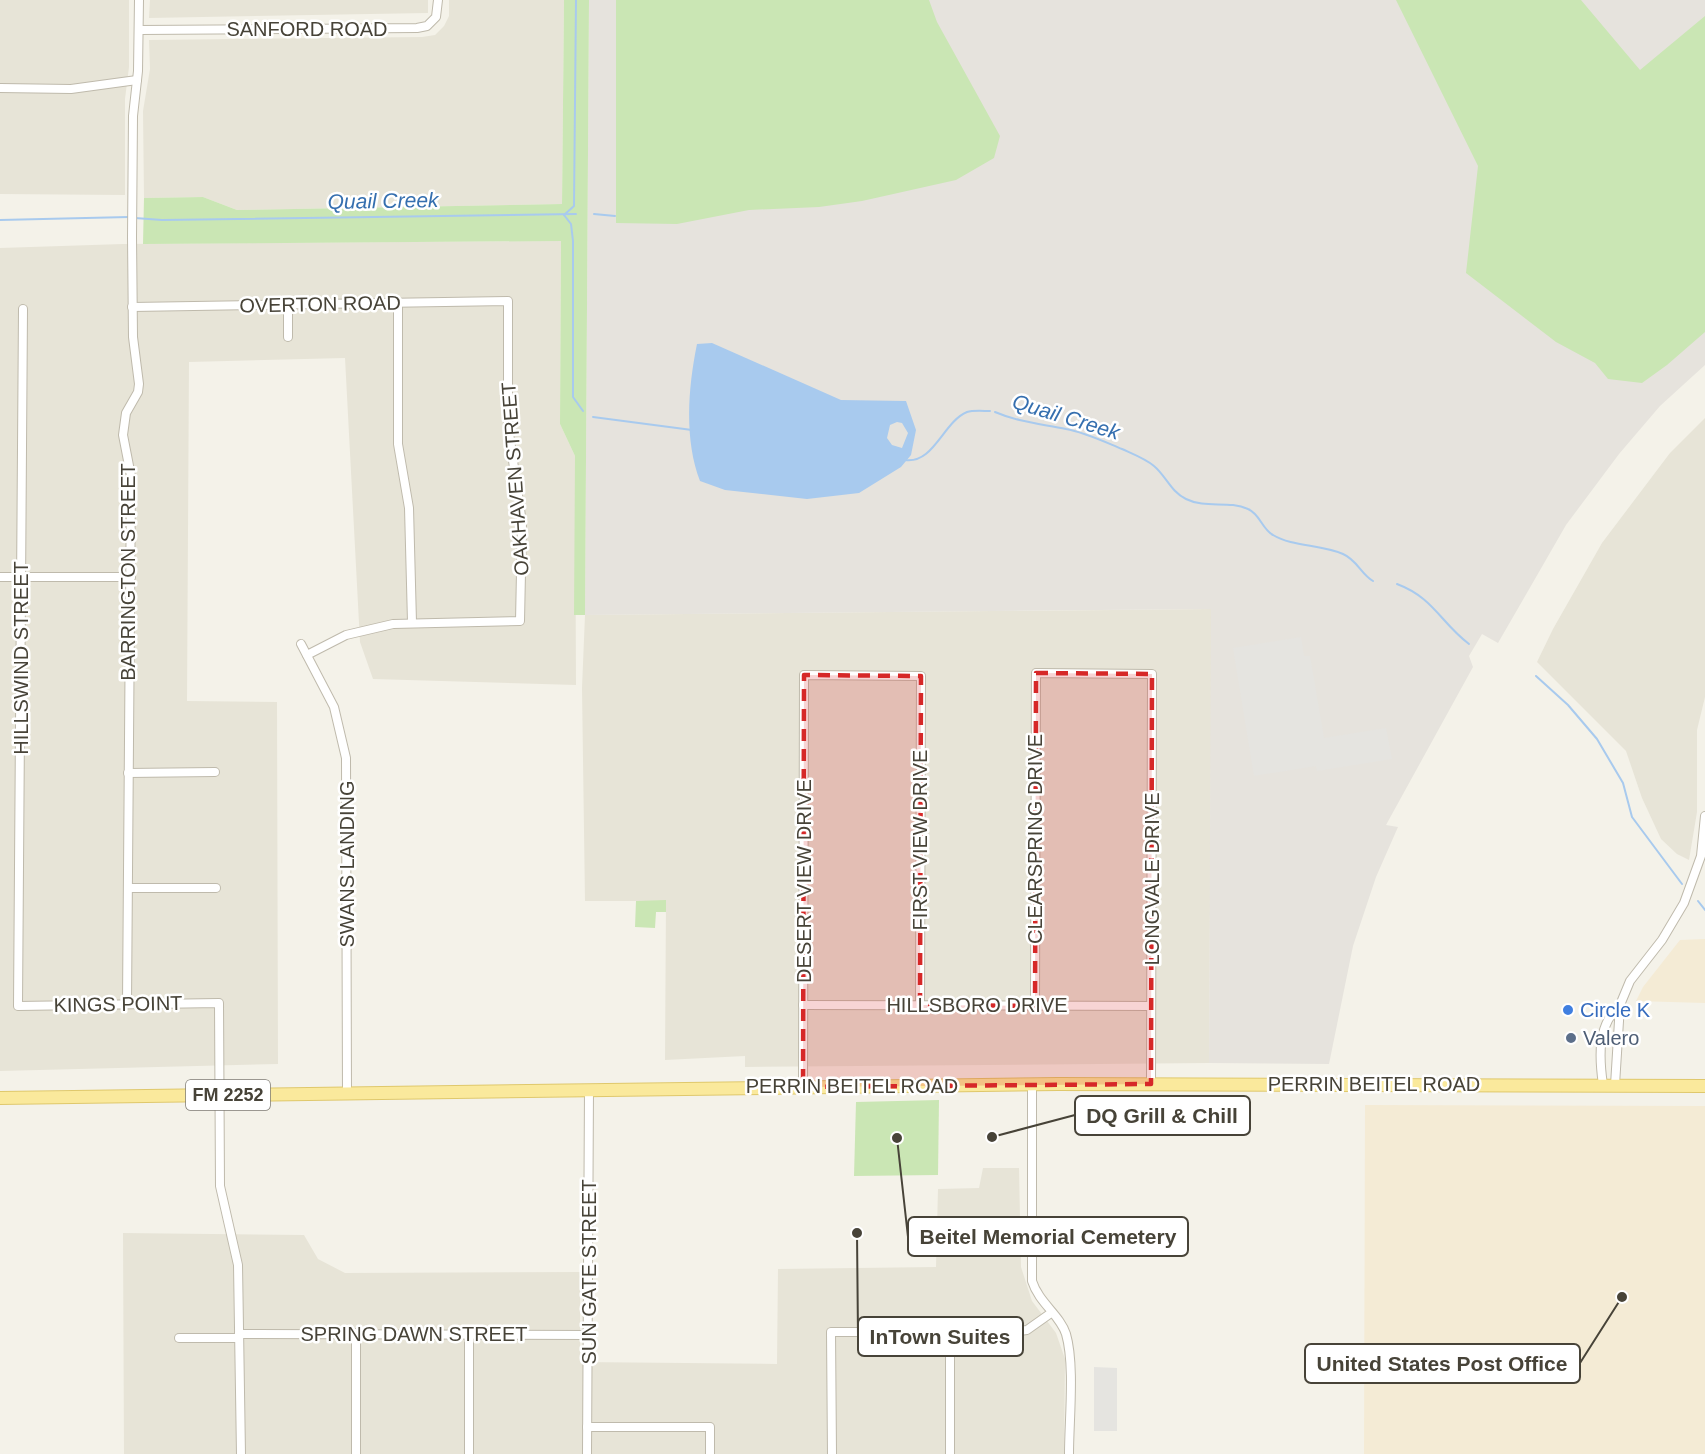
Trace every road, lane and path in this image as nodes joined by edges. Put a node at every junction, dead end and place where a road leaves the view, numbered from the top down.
1 (139, 0) edge
2 (438, 0) edge
3 (139, 30) junction
4 (137, 80) junction
5 (0, 88) edge
6 (508, 302) joint
7 (398, 303) junction
8 (288, 304) junction
9 (132, 307) junction
10 (22, 309) dead end
11 (288, 337) dead end
12 (0, 577) edge
13 (22, 577) junction
14 (130, 577) junction
15 (412, 622) junction
16 (301, 644) dead end
17 (307, 655) junction
18 (1152, 674) joint
19 (921, 676) joint
20 (215, 772) dead end
21 (128, 773) junction
22 (1705, 816) edge
23 (128, 888) junction
24 (216, 888) dead end
25 (127, 1004) junction
26 (803, 1005) junction
27 (920, 1005) junction
28 (1620, 1005) junction
29 (18, 1006) joint
30 (1035, 1006) junction
31 (1151, 1006) junction
32 (1151, 1084) junction
33 (1032, 1085) junction
34 (1609, 1085) junction
35 (1705, 1086) edge
36 (803, 1087) junction
37 (589, 1089) junction
38 (347, 1094) junction
39 (220, 1095) junction
40 (0, 1098) edge
41 (1052, 1313) junction
42 (950, 1332) junction
43 (356, 1334) junction
44 (469, 1334) junction
45 (589, 1335) junction
46 (239, 1336) junction
47 (179, 1338) dead end
48 (587, 1427) junction
49 (241, 1454) edge
50 (356, 1454) edge
51 (469, 1454) edge
52 (587, 1454) edge
53 (710, 1454) edge
54 (832, 1454) edge
55 (950, 1454) edge
56 (1069, 1454) edge

1 - 3 street, BARRINGTON STREET
2 - 3 street, SANFORD ROAD
3 - 4 street, BARRINGTON STREET
4 - 5 street
4 - 9 street, BARRINGTON STREET
6 - 7 street, OVERTON ROAD
6 - 15 street, OAKHAVEN STREET
7 - 8 street, OVERTON ROAD
7 - 15 street
8 - 9 street, OVERTON ROAD
8 - 11 street
9 - 14 street, BARRINGTON STREET
10 - 13 street, HILLSWIND STREET
12 - 13 street
13 - 14 street
13 - 29 street, HILLSWIND STREET
14 - 21 street, BARRINGTON STREET
15 - 17 street
16 - 17 street, SWANS LANDING
17 - 38 street, SWANS LANDING
18 - 30 street, CLEARSPRING DRIVE
18 - 31 street, LONGVALE DRIVE
19 - 26 street, DESERT VIEW DRIVE
19 - 27 street, FIRST VIEW DRIVE
20 - 21 street
21 - 23 street, BARRINGTON STREET
22 - 28 street
23 - 24 street
23 - 25 street, BARRINGTON STREET
25 - 29 street, KINGS POINT
25 - 39 street, KINGS POINT
26 - 27 street, HILLSBORO DRIVE
26 - 36 street, DESERT VIEW DRIVE
27 - 30 street, HILLSBORO DRIVE
28 - 34 street
28 - 34 street
30 - 31 street, HILLSBORO DRIVE
31 - 32 street, LONGVALE DRIVE
32 - 33 main road, PERRIN BEITEL ROAD / FM 2252
32 - 34 main road, PERRIN BEITEL ROAD / FM 2252
33 - 36 main road, PERRIN BEITEL ROAD / FM 2252
33 - 41 street
34 - 35 main road, PERRIN BEITEL ROAD / FM 2252
36 - 37 main road, PERRIN BEITEL ROAD / FM 2252
37 - 38 main road, PERRIN BEITEL ROAD / FM 2252
37 - 45 street, SUN GATE STREET
38 - 39 main road, PERRIN BEITEL ROAD / FM 2252
39 - 40 main road, PERRIN BEITEL ROAD / FM 2252
39 - 46 street
41 - 42 street
41 - 56 street
42 - 54 street
42 - 55 street
43 - 44 street, SPRING DAWN STREET
43 - 46 street, SPRING DAWN STREET
43 - 50 street
44 - 45 street, SPRING DAWN STREET
44 - 51 street
45 - 48 street, SUN GATE STREET
46 - 47 street, SPRING DAWN STREET
46 - 49 street
48 - 52 street, SUN GATE STREET
48 - 53 street

